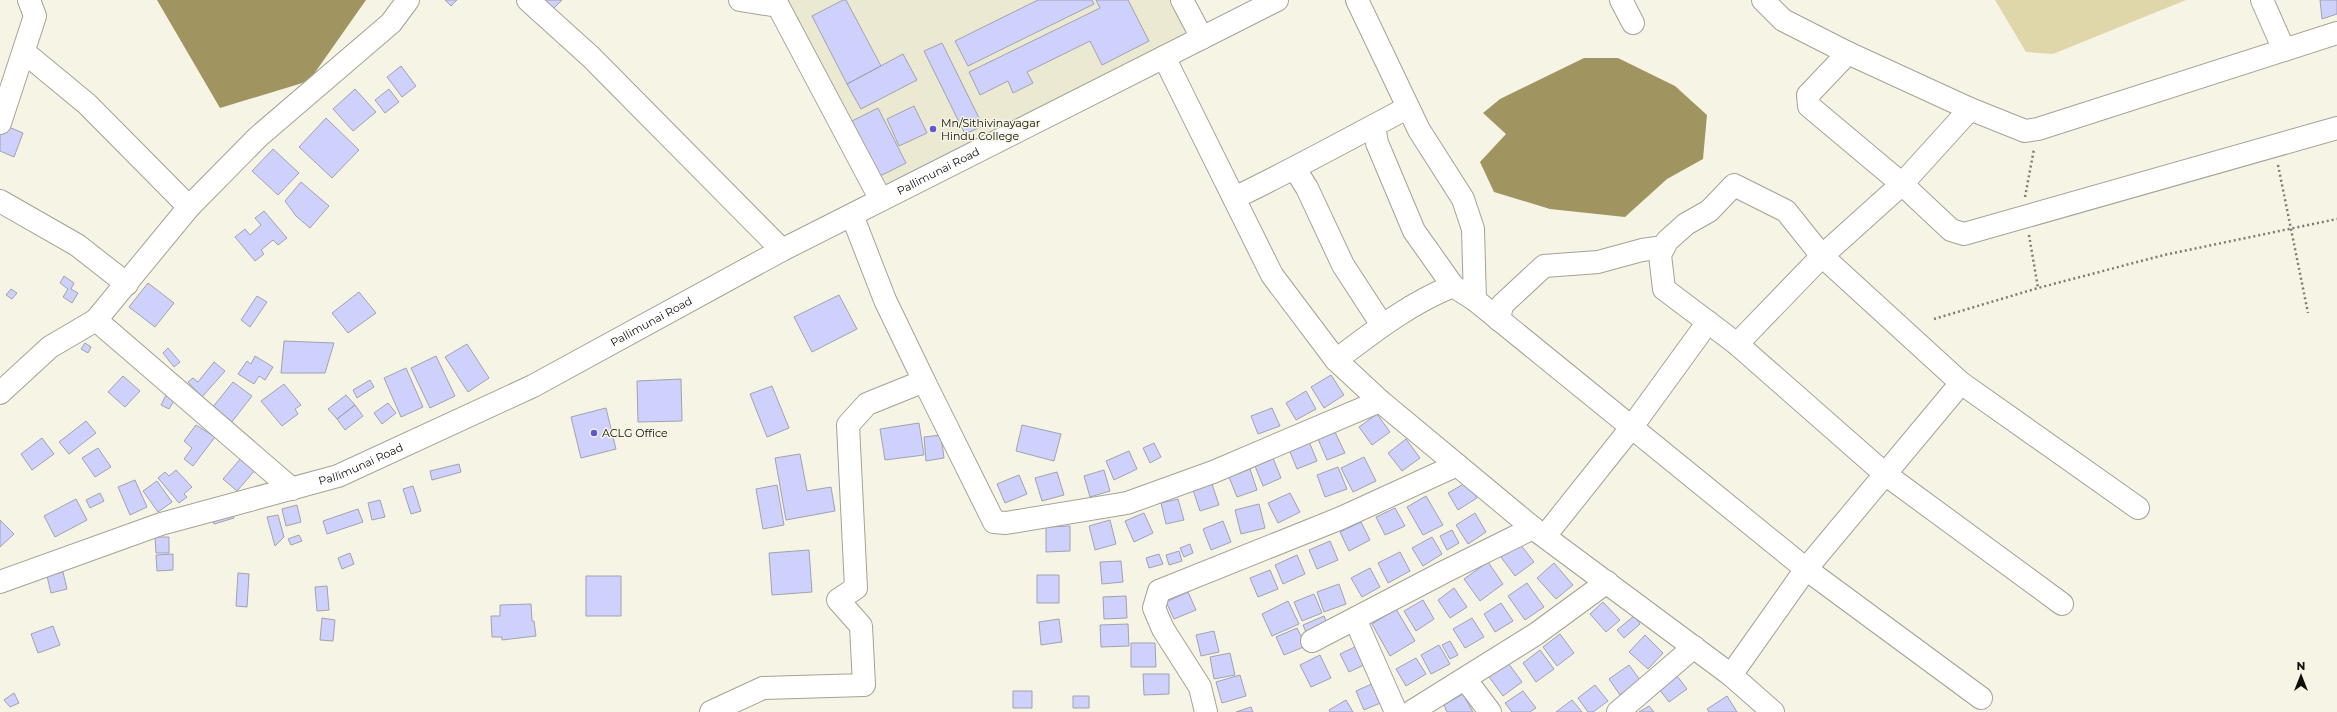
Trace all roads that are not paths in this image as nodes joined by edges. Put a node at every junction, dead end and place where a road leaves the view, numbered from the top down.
1 (29, 0) edge
2 (408, 0) edge
3 (528, 0) edge
4 (740, 0) edge
5 (1182, 0) edge
6 (1277, 0) edge
7 (1357, 0) edge
8 (1621, 0) edge
9 (1763, 0) edge
10 (2262, 0) edge
11 (777, 3) edge
12 (1633, 23) dead end
13 (2337, 33) edge
14 (1202, 38) junction
15 (2284, 50) junction
16 (24, 52) junction
17 (1848, 53) junction
18 (1164, 57) junction
19 (1408, 108) junction
20 (1970, 109) junction
21 (0, 123) edge
22 (1374, 126) junction
23 (2337, 128) edge
24 (1294, 169) junction
25 (1902, 184) junction
26 (1234, 198) junction
27 (881, 200) junction
28 (0, 201) edge
29 (189, 207) junction
30 (852, 215) junction
31 (1666, 244) junction
32 (782, 250) junction
33 (1822, 256) junction
34 (127, 284) junction
35 (1453, 286) junction
36 (1475, 300) junction
37 (96, 320) junction
38 (1499, 320) junction
39 (1708, 322) junction
40 (1382, 325) junction
41 (1737, 344) junction
42 (1336, 360) junction
43 (924, 381) junction
44 (1961, 383) junction
45 (0, 393) edge
46 (1380, 401) junction
47 (1631, 428) junction
48 (1457, 465) junction
49 (1885, 474) junction
50 (292, 489) junction
51 (2138, 508) dead end
52 (1539, 532) junction
53 (1806, 569) junction
54 (0, 582) edge
55 (1607, 582) junction
56 (2062, 604) dead end
57 (1355, 619) junction
58 (1312, 641) dead end
59 (1694, 647) junction
60 (1730, 675) junction
61 (1466, 680) junction
62 (1981, 698) dead end
63 (711, 712) edge
64 (1206, 712) edge
65 (1396, 712) edge
66 (1411, 712) edge
67 (1490, 712) edge
68 (1618, 712) edge
69 (1773, 712) edge

1 - 16 street
2 - 29 street
3 - 32 street
4 - 11 street
5 - 14 street
6 - 14 street, Pallimunai Road
7 - 19 street
8 - 12 street
9 - 17 street
10 - 15 street
11 - 27 street
13 - 15 street
14 - 18 street, Pallimunai Road
15 - 20 street
16 - 21 street
16 - 29 street
17 - 20 street
17 - 25 street
18 - 26 street
18 - 27 street, Pallimunai Road
19 - 22 street
19 - 36 street
20 - 25 street
22 - 24 street
22 - 35 street
23 - 25 street
24 - 26 street
24 - 40 street
25 - 33 street
26 - 42 street
27 - 30 street, Pallimunai Road
28 - 34 street
29 - 34 street
30 - 32 street, Pallimunai Road
30 - 43 street
31 - 33 street
31 - 38 street
31 - 39 street
32 - 50 street, Pallimunai Road
33 - 41 street
33 - 44 street
34 - 37 street
35 - 36 street
35 - 40 street
36 - 38 street
37 - 45 street
37 - 50 street
38 - 47 street
39 - 41 street
39 - 47 street
40 - 42 street
41 - 49 street
42 - 46 street
43 - 46 street
43 - 63 street
44 - 49 street
44 - 51 street
46 - 48 street
47 - 52 street
47 - 53 street
48 - 52 street
48 - 64 street
49 - 53 street
49 - 56 street
50 - 54 street, Pallimunai Road
52 - 55 street
52 - 57 street
53 - 60 street
53 - 62 street
55 - 59 street
55 - 61 street
57 - 58 street
57 - 65 street
59 - 60 street
59 - 68 street
60 - 69 street
61 - 66 street
61 - 67 street

